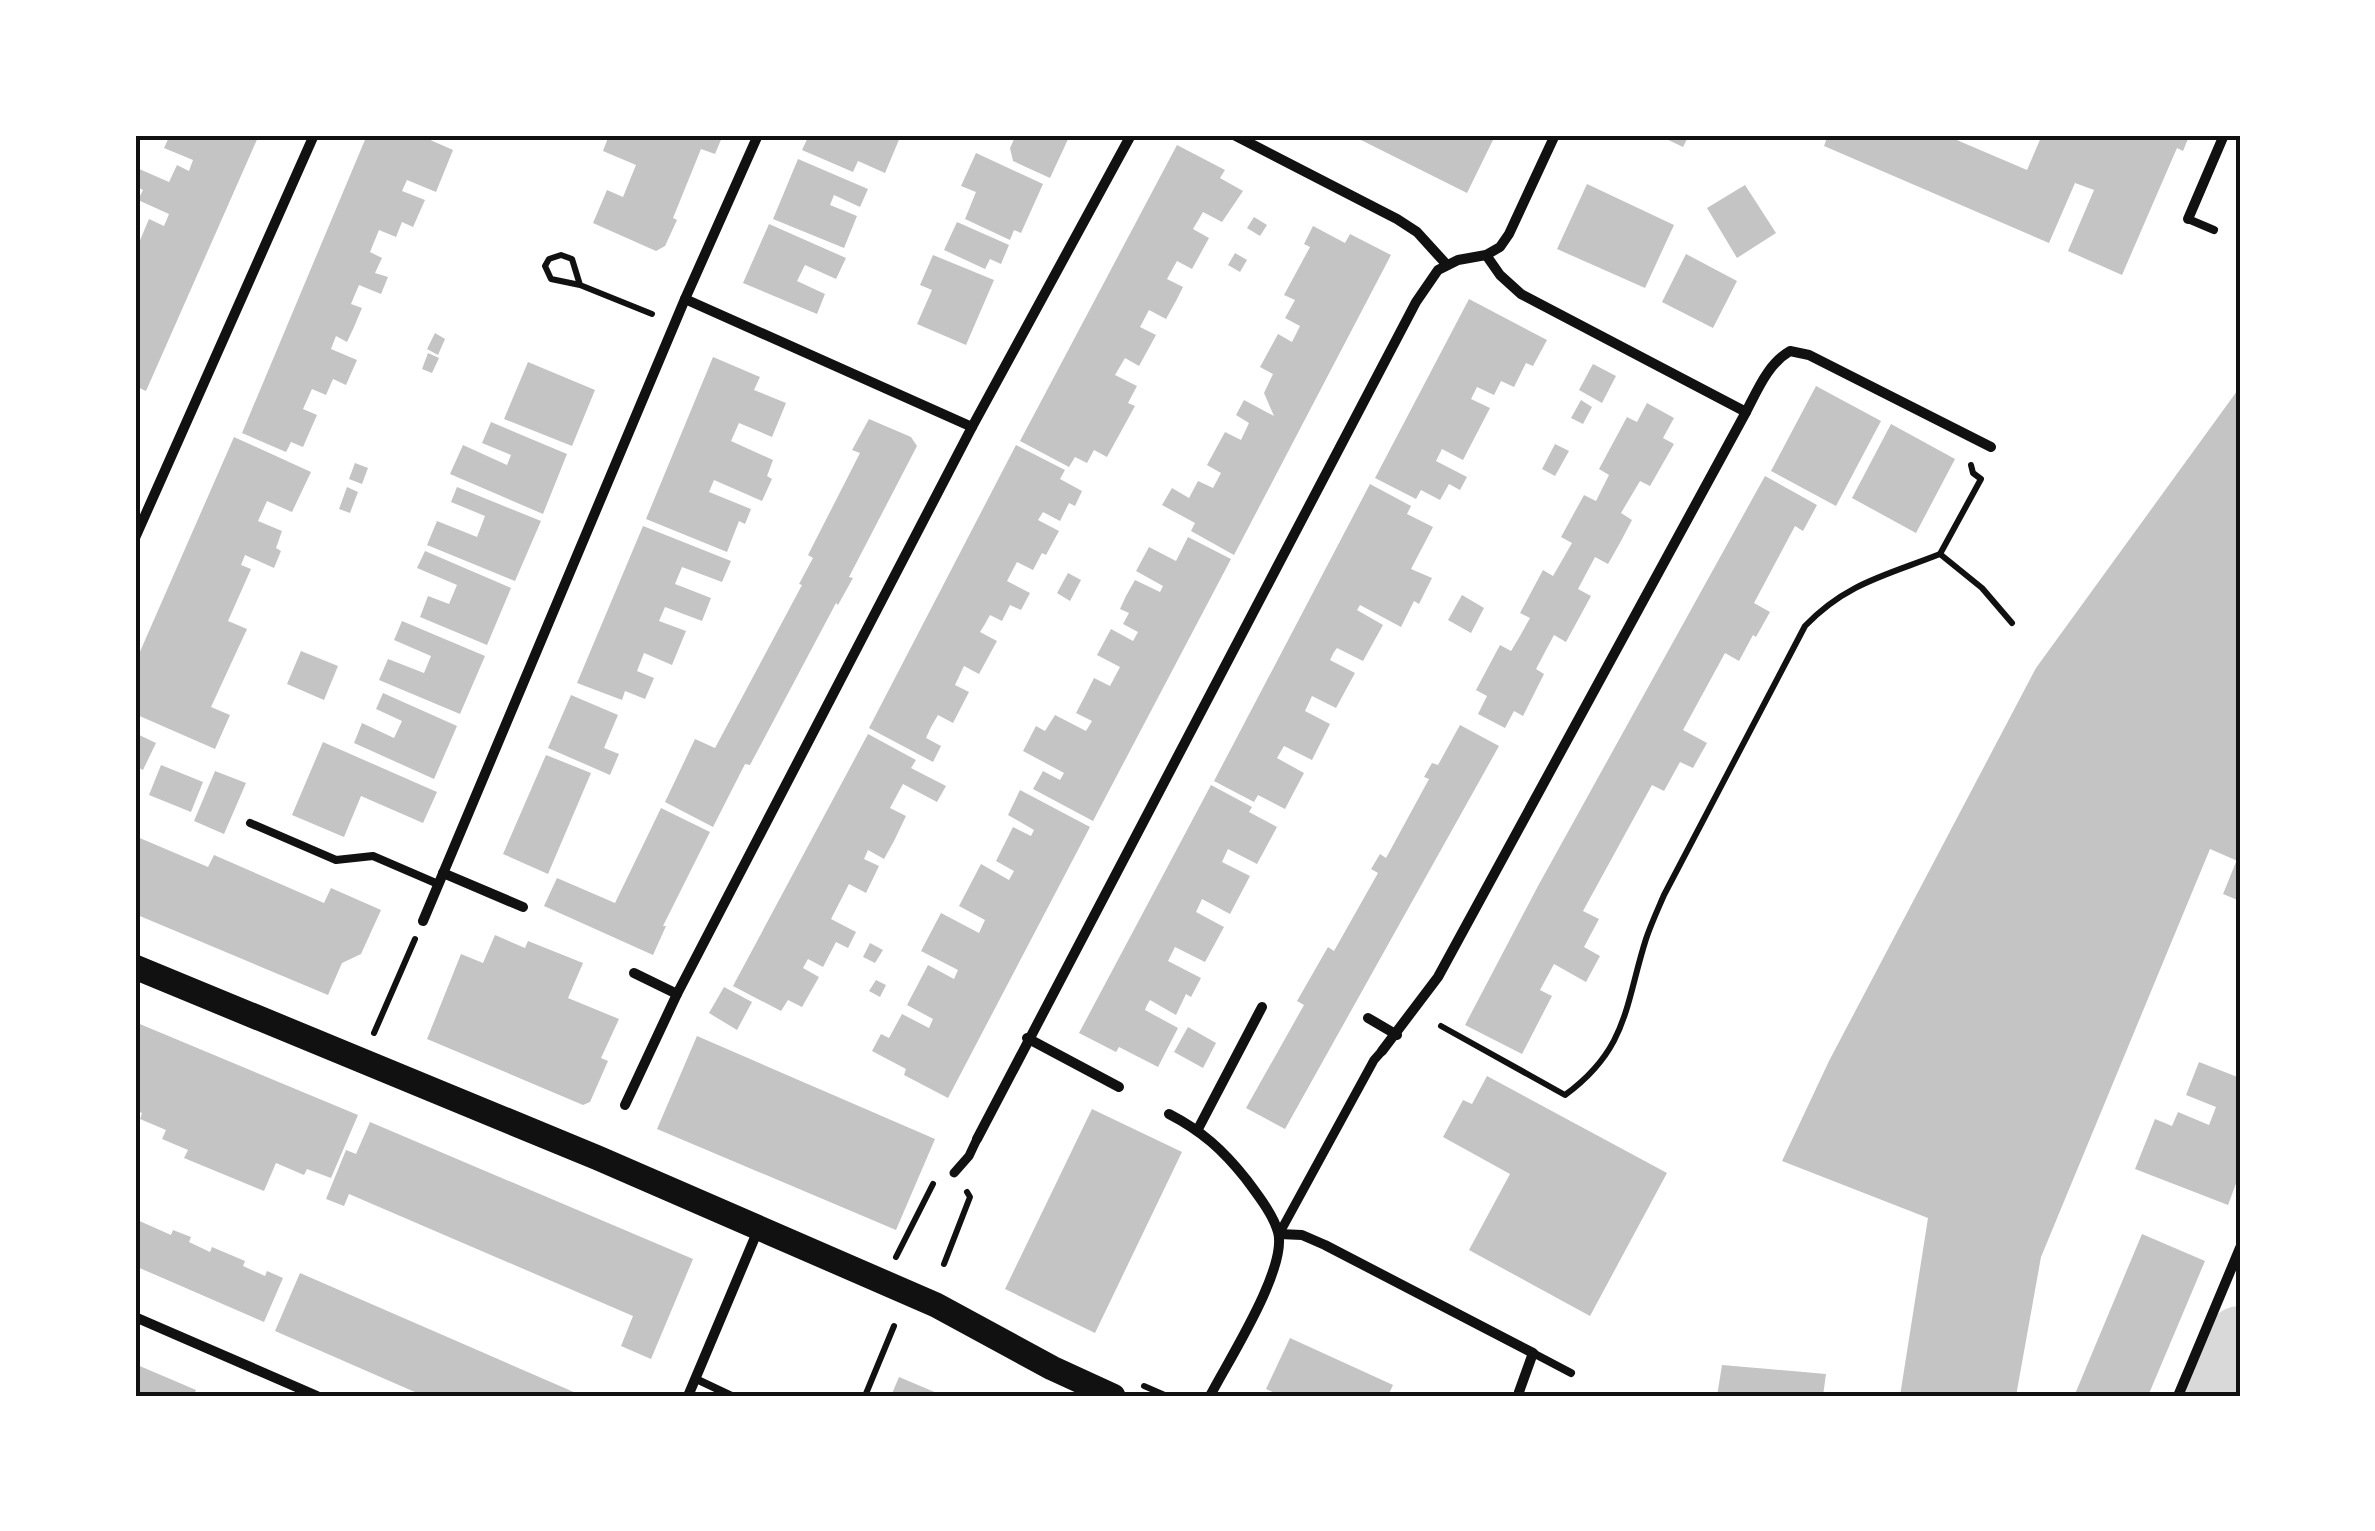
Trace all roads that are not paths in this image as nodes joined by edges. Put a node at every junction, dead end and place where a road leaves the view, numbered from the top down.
1 (314, 135) edge
2 (758, 135) edge
3 (1131, 135) edge
4 (1234, 135) edge
5 (1555, 135) edge
6 (2224, 135) edge
7 (2188, 219) joint
8 (2214, 230) dead end
9 (1486, 254) junction
10 (1447, 264) junction
11 (685, 299) junction
12 (1746, 412) junction
13 (972, 427) junction
14 (1991, 448) dead end
15 (135, 538) edge
16 (250, 823) dead end
17 (440, 878) junction
18 (522, 907) dead end
19 (423, 921) road end
20 (135, 967) edge
21 (634, 973) dead end
22 (677, 994) junction
23 (1262, 1006) dead end
24 (1368, 1018) dead end
25 (1397, 1034) junction
26 (1027, 1038) junction
27 (1382, 1050) joint
28 (1118, 1087) dead end
29 (625, 1105) dead end
30 (1169, 1114) dead end
31 (1198, 1128) junction
32 (977, 1139) joint
33 (954, 1173) road end
34 (759, 1229) junction
35 (1279, 1234) junction
36 (2240, 1248) edge
37 (135, 1317) edge
38 (1533, 1354) junction
39 (1571, 1373) dead end
40 (696, 1379) junction
41 (1519, 1394) edge
42 (317, 1396) edge
43 (688, 1396) edge
44 (732, 1396) edge
45 (1113, 1396) edge
46 (1210, 1396) edge
47 (2178, 1396) edge

1 - 15 street
2 - 11 street
3 - 13 street
4 - 10 street
5 - 9 street
6 - 7 street
7 - 8 lane
9 - 10 street
9 - 12 street
10 - 26 street
11 - 13 street
11 - 17 street
12 - 14 street
12 - 25 street
13 - 22 street
16 - 17 lane
17 - 18 street
17 - 19 street
20 - 34 main road
21 - 22 street
22 - 29 street
23 - 31 street
24 - 25 street
25 - 27 street
26 - 28 street
26 - 32 street
27 - 35 street
30 - 31 street
31 - 35 street
32 - 33 street
34 - 40 street
34 - 45 main road
35 - 38 street
35 - 46 street
36 - 47 street
37 - 42 street
38 - 39 lane
38 - 41 street
40 - 43 street
40 - 44 lane

